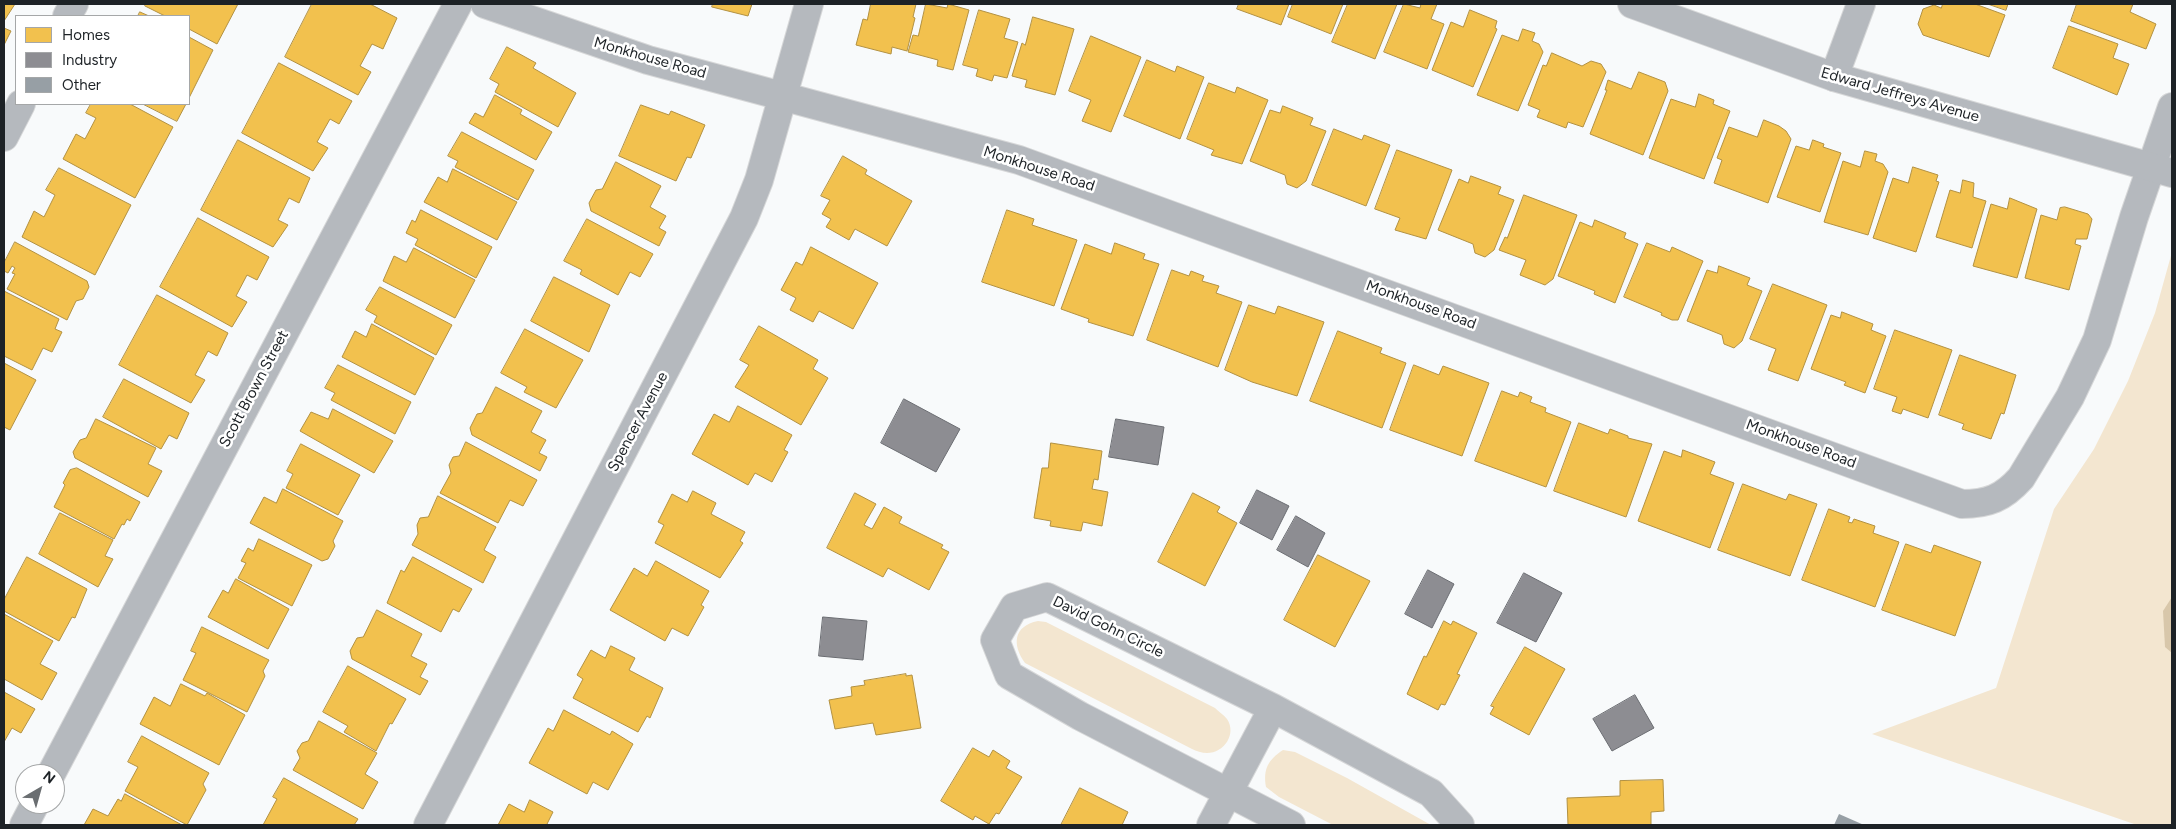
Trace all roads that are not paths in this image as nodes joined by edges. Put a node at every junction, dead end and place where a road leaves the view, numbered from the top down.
1 (74, 4) edge
2 (458, 4) edge
3 (485, 4) edge
4 (809, 4) edge
5 (1632, 4) edge
6 (1861, 4) edge
7 (68, 15) edge
8 (1834, 76) junction
9 (784, 96) junction
10 (20, 105) edge
11 (2172, 108) edge
12 (4, 137) edge
13 (2162, 170) edge
14 (1273, 708) junction
15 (56, 764) edge
16 (1229, 791) junction
17 (428, 825) edge
18 (1211, 825) edge
19 (1291, 825) edge
20 (1460, 825) edge

1 - 7 street
2 - 15 street, Scott Brown Street
3 - 9 street, Monkhouse Road
4 - 9 street, Spencer Avenue
5 - 8 street, Edward Jeffreys Avenue
6 - 8 street
8 - 13 street, Edward Jeffreys Avenue
9 - 13 street, Monkhouse Road
9 - 17 street, Spencer Avenue
10 - 12 street
11 - 13 street, Monkhouse Road
14 - 16 street
14 - 16 street, David Gohn Circle
14 - 20 street, David Gohn Circle
16 - 18 street
16 - 19 street, David Gohn Circle

